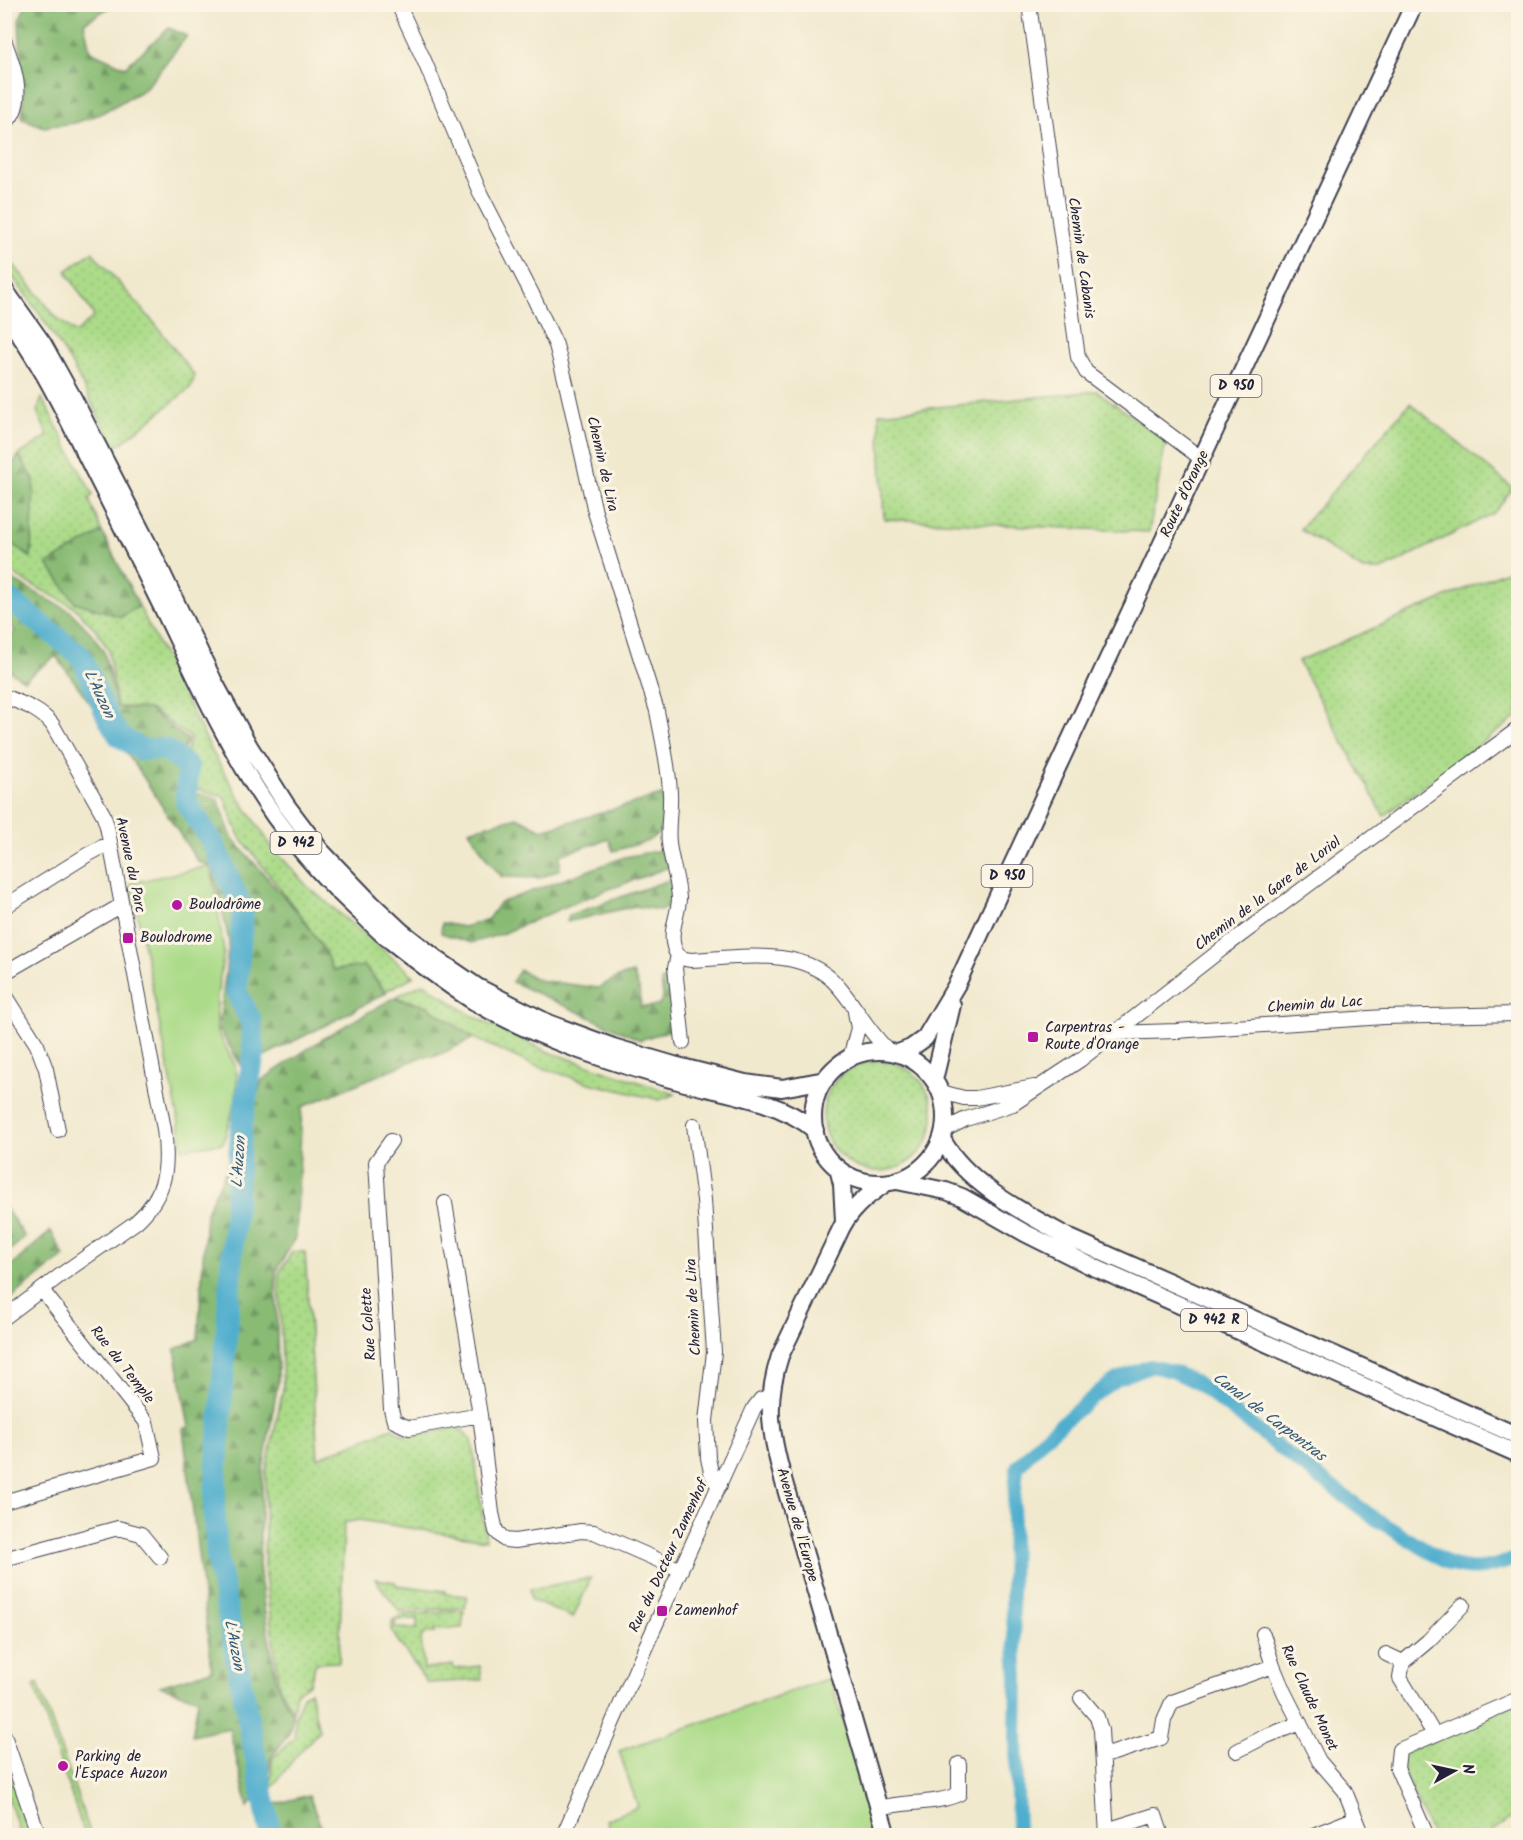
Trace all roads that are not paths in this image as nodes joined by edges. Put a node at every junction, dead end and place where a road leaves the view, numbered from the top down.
1 (398, 4) edge
2 (1029, 4) edge
3 (1414, 4) edge
4 (4, 40) edge
5 (4, 124) edge
6 (4, 290) edge
7 (4, 313) edge
8 (1202, 459) junction
9 (4, 696) edge
10 (1518, 729) edge
11 (111, 845) junction
12 (122, 906) junction
13 (4, 908) edge
14 (678, 955) junction
15 (4, 973) edge
16 (957, 984) junction
17 (4, 993) edge
18 (854, 1010) junction
19 (1518, 1014) edge
20 (1115, 1032) junction
21 (683, 1042) dead end
22 (893, 1052) junction
23 (850, 1058) junction
24 (825, 1080) junction
25 (938, 1086) junction
26 (1038, 1086) junction
27 (694, 1125) dead end
28 (58, 1130) dead end
29 (815, 1130) junction
30 (943, 1135) junction
31 (391, 1141) dead end
32 (838, 1168) junction
33 (899, 1182) junction
34 (445, 1203) dead end
35 (844, 1221) junction
36 (42, 1290) junction
37 (4, 1318) edge
38 (771, 1397) junction
39 (480, 1415) junction
40 (1518, 1436) edge
41 (1518, 1454) edge
42 (720, 1485) junction
43 (4, 1502) edge
44 (160, 1557) dead end
45 (4, 1559) edge
46 (681, 1570) junction
47 (1463, 1605) dead end
48 (1263, 1634) dead end
49 (1386, 1654) dead end
50 (1403, 1662) junction
51 (1273, 1666) junction
52 (1081, 1698) dead end
53 (1518, 1699) edge
54 (1300, 1723) junction
55 (1434, 1734) junction
56 (4, 1735) edge
57 (1237, 1751) dead end
58 (1104, 1756) junction
59 (959, 1764) dead end
60 (879, 1808) junction
61 (1356, 1818) junction
62 (1107, 1833) edge
63 (39, 1836) edge
64 (564, 1836) edge
65 (887, 1836) edge
66 (1162, 1836) edge
67 (1311, 1836) edge
68 (1363, 1836) edge
69 (1428, 1836) edge

1 - 14 street, Chemin de Lira
2 - 8 street, Chemin de Cabanis
3 - 8 main road, Route d'Orange / D 950
4 - 5 street
6 - 24 main road, D 942
7 - 29 main road, D 942
8 - 16 main road, Route d'Orange / D 950
9 - 11 street, Avenue du Parc
10 - 20 street, Chemin de la Gare de Loriol
11 - 12 street, Avenue du Parc
11 - 13 street
12 - 15 street
12 - 36 street, Avenue du Parc
14 - 18 street
14 - 21 street, Chemin de Lira
16 - 22 main road, Route d'Orange / D 950
16 - 25 main road, Route d'Orange / D 950
17 - 28 street
18 - 22 street
18 - 23 street
19 - 20 street, Chemin du Lac
20 - 26 street, Chemin de la Gare de Loriol
22 - 23 main road, D 950
22 - 25 main road
23 - 24 main road, D 950
24 - 29 main road, D 950
25 - 26 street, Chemin de la Gare de Loriol
25 - 30 main road, D 950
26 - 30 street, Chemin de la Gare de Loriol
27 - 42 street, Chemin de Lira
29 - 32 main road, D 950
30 - 33 main road
30 - 40 main road
31 - 39 street, Rue Colette
32 - 33 main road, D 950
32 - 35 main road, Avenue de l'Europe
33 - 35 main road, Avenue de l'Europe
33 - 41 main road, D 942 R
34 - 39 street
35 - 38 main road, Avenue de l'Europe
36 - 37 street, Avenue du Parc
36 - 43 street, Rue du Temple
38 - 42 street, Rue du Docteur Zamenhof
38 - 60 main road, Avenue de l'Europe
39 - 46 street
42 - 46 street, Rue du Docteur Zamenhof
44 - 45 street
46 - 64 street, Rue du Docteur Zamenhof
47 - 50 street
48 - 51 street, Rue Claude Monet
49 - 50 street
50 - 55 street
51 - 54 street, Rue Claude Monet
51 - 58 street
52 - 58 street
53 - 55 street
54 - 57 street
54 - 61 street, Rue Claude Monet
55 - 69 street
56 - 63 street
58 - 62 street
59 - 60 street
60 - 65 main road, Avenue de l'Europe
61 - 67 street
61 - 68 street, Rue Claude Monet
62 - 66 street

